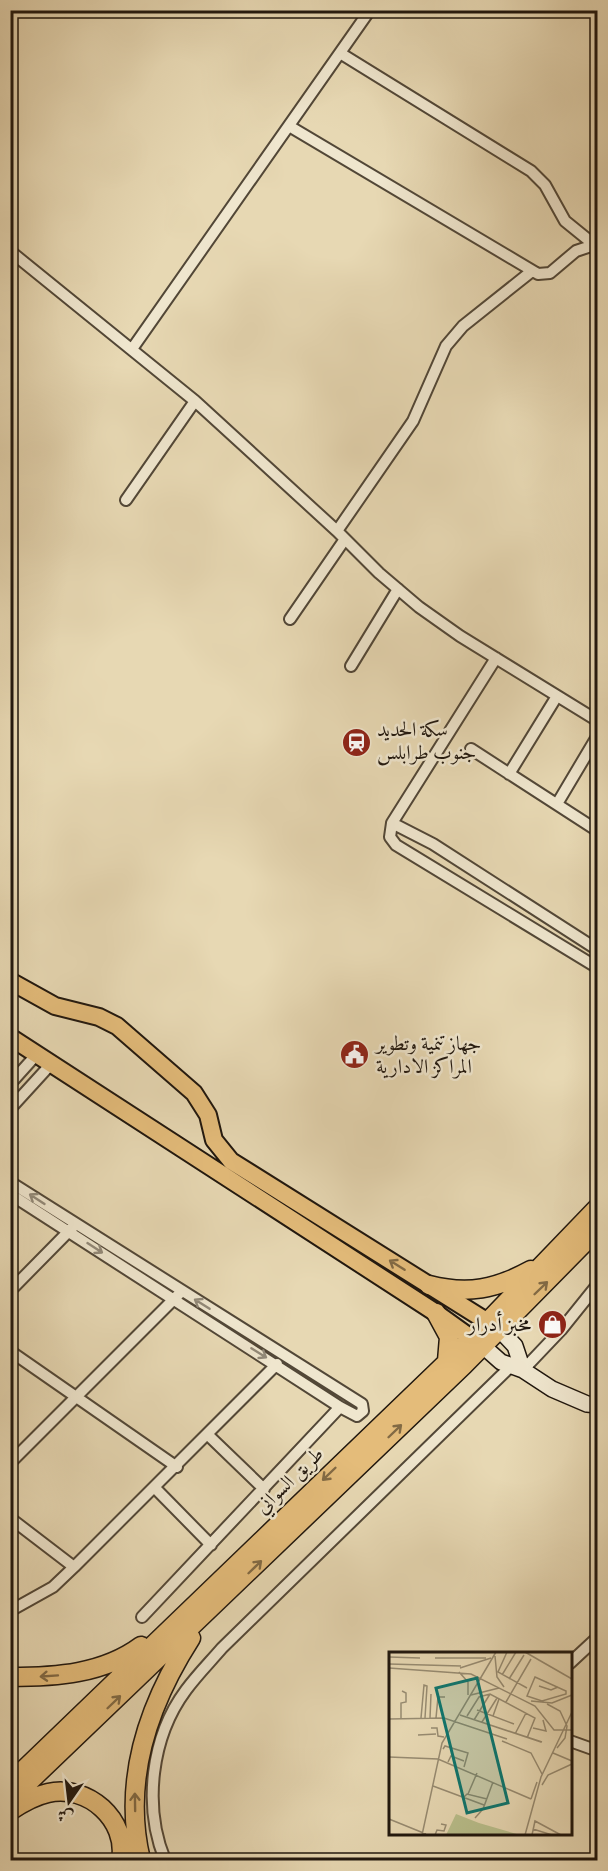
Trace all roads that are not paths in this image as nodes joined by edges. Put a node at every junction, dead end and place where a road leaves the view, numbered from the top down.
1 (370, 10) edge
2 (340, 53) junction
3 (289, 126) junction
4 (596, 246) edge
5 (10, 250) edge
6 (532, 271) junction
7 (132, 349) junction
8 (195, 401) junction
9 (126, 500) dead end
10 (341, 535) junction
11 (398, 589) junction
12 (290, 619) dead end
13 (496, 658) junction
14 (351, 666) dead end
15 (557, 696) junction
16 (597, 721) edge
17 (597, 735) edge
18 (471, 749) dead end
19 (509, 774) junction
20 (556, 804) junction
21 (392, 824) junction
22 (597, 831) edge
23 (597, 950) edge
24 (597, 968) edge
25 (10, 981) edge
26 (10, 1037) edge
27 (37, 1054) junction
28 (52, 1063) junction
29 (10, 1084) edge
30 (10, 1109) edge
31 (10, 1182) edge
32 (10, 1194) edge
33 (300, 1205) junction
34 (597, 1207) edge
35 (288, 1219) junction
36 (72, 1228) junction
37 (597, 1229) edge
38 (548, 1260) junction
39 (597, 1284) edge
40 (429, 1285) junction
41 (10, 1291) edge
42 (178, 1295) junction
43 (436, 1313) junction
44 (494, 1325) junction
45 (478, 1342) junction
46 (10, 1351) edge
47 (447, 1361) junction
48 (278, 1365) junction
49 (516, 1368) junction
50 (76, 1397) junction
51 (340, 1407) junction
52 (594, 1408) edge
53 (208, 1435) junction
54 (10, 1463) edge
55 (177, 1467) junction
56 (155, 1488) junction
57 (264, 1489) junction
58 (10, 1518) edge
59 (212, 1545) junction
60 (74, 1567) junction
61 (10, 1611) edge
62 (197, 1612) junction
63 (142, 1617) dead end
64 (596, 1640) edge
65 (572, 1661) edge
66 (10, 1677) edge
67 (572, 1742) edge
68 (597, 1751) edge
69 (10, 1783) edge
70 (10, 1800) edge
71 (10, 1811) edge
72 (121, 1860) edge
73 (141, 1860) edge
74 (165, 1860) edge

1 - 2 street
2 - 3 street
2 - 4 street
3 - 6 street
3 - 7 street
4 - 6 street
5 - 7 street
6 - 10 street
7 - 8 street
8 - 9 street
8 - 10 street
10 - 11 street
10 - 12 street
11 - 13 street
11 - 14 street
13 - 15 street
13 - 21 street
15 - 16 street
15 - 19 street
17 - 20 street
18 - 19 street
19 - 20 street
20 - 22 street
21 - 23 street
21 - 24 street
25 - 33 main road
26 - 27 main road
27 - 28 main road
27 - 29 street
28 - 30 street
28 - 35 main road
36 -> 31 street
32 - 36 street
33 - 35 main road
40 -> 33 main road
34 - 38 highway, طريق السواني
35 - 43 main road
36 - 41 street
36 - 42 street
44 -> 37 highway, طريق السواني
38 - 40 highway
38 - 44 highway, طريق السواني
39 - 49 street
40 - 44 main road
42 -> 48 street
42 - 50 street
51 -> 42 street
43 - 45 main road
43 - 47 highway
44 - 45 highway, طريق السواني
44 - 49 main road
45 - 47 highway, طريق السواني
45 - 49 main road
62 -> 45 highway, طريق السواني
46 - 50 street
47 -> 62 highway, طريق السواني
48 - 51 street
48 - 53 street
49 - 52 main road
49 - 74 street
50 - 54 street
50 - 55 street
51 - 57 street
53 - 55 street
53 - 57 street
55 - 56 street
56 - 59 street
56 - 60 street
57 - 59 street
58 - 60 street
59 - 63 street
60 - 61 street
62 -> 66 highway
62 - 69 highway, طريق السواني
70 -> 62 highway, طريق السواني
73 -> 62 highway
64 - 65 street
67 - 68 street
71 - 72 highway

